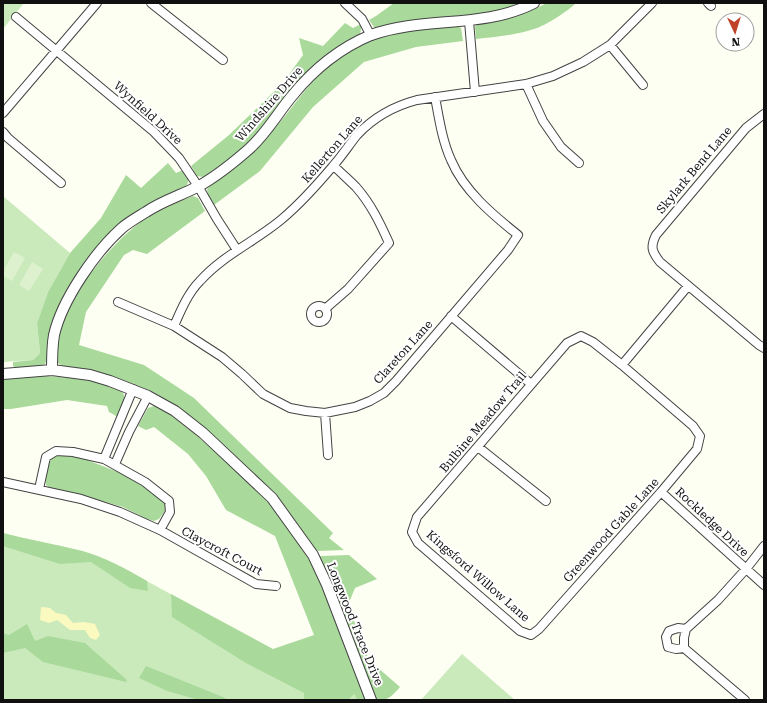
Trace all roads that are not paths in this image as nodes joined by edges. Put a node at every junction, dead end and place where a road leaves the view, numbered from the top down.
1 (97, 3) edge
2 (151, 3) edge
3 (345, 3) edge
4 (534, 3) edge
5 (652, 3) edge
6 (16, 17) dead end
7 (469, 21) junction
8 (371, 36) junction
9 (610, 45) junction
10 (56, 50) junction
11 (223, 60) dead end
12 (526, 84) junction
13 (643, 85) dead end
14 (476, 92) junction
15 (435, 97) junction
16 (3, 113) edge
17 (764, 114) edge
18 (3, 132) edge
19 (579, 163) dead end
20 (334, 166) junction
21 (61, 183) dead end
22 (198, 186) junction
23 (237, 250) junction
24 (688, 286) junction
25 (118, 302) dead end
26 (326, 309) dead end
27 (451, 316) junction
28 (174, 326) junction
29 (764, 348) edge
30 (622, 365) junction
31 (52, 370) junction
32 (3, 374) edge
33 (531, 384) junction
34 (133, 389) junction
35 (148, 396) junction
36 (325, 412) junction
37 (117, 427) junction
38 (129, 432) junction
39 (478, 446) junction
40 (328, 455) dead end
41 (104, 459) junction
42 (115, 464) junction
43 (3, 482) edge
44 (39, 489) junction
45 (661, 492) junction
46 (546, 501) dead end
47 (160, 530) junction
48 (412, 532) joint
49 (764, 546) edge
50 (746, 570) junction
51 (764, 585) edge
52 (276, 586) dead end
53 (686, 629) junction
54 (531, 635) joint
55 (684, 648) junction
56 (371, 700) edge
57 (745, 700) edge

1 - 10 street
2 - 11 street
3 - 8 street
4 - 7 street, Windshire Drive
5 - 9 street, Kellerton Lane
6 - 10 street, Wynfield Drive
7 - 8 street, Windshire Drive
7 - 14 street
8 - 22 street, Windshire Drive
9 - 12 street, Kellerton Lane
9 - 13 street
10 - 16 street
10 - 22 street, Wynfield Drive
12 - 14 street, Kellerton Lane
12 - 19 street
14 - 15 street, Kellerton Lane
15 - 20 street, Kellerton Lane
15 - 27 street, Clareton Lane
17 - 24 street, Skylark Bend Lane
18 - 21 street
20 - 23 street, Kellerton Lane
20 - 26 street
22 - 23 street, Wynfield Drive
22 - 31 street, Windshire Drive
23 - 28 street, Kellerton Lane
24 - 29 street
24 - 30 street
25 - 28 street, Clareton Lane
27 - 33 street
27 - 36 street, Clareton Lane
28 - 36 street, Clareton Lane
30 - 33 street, Bulbine Meadow Trail
30 - 45 street, Greenwood Gable Lane
31 - 32 street, Longwood Trace Drive
31 - 34 street, Longwood Trace Drive
33 - 39 street, Bulbine Meadow Trail
34 - 35 street, Longwood Trace Drive
34 - 37 street
35 - 38 street
35 - 56 street, Longwood Trace Drive
36 - 40 street
37 - 38 street
37 - 41 street
38 - 42 street
39 - 46 street
39 - 48 street, Bulbine Meadow Trail
41 - 42 street
41 - 44 street
42 - 47 street
43 - 44 street, Claycroft Court
44 - 47 street, Claycroft Court
45 - 50 street, Rockledge Drive
45 - 54 street, Greenwood Gable Lane
47 - 52 street, Claycroft Court
48 - 54 street, Kingsford Willow Lane
49 - 50 street
50 - 51 street, Rockledge Drive
50 - 53 street
53 - 55 street
53 - 55 street
55 - 57 street

